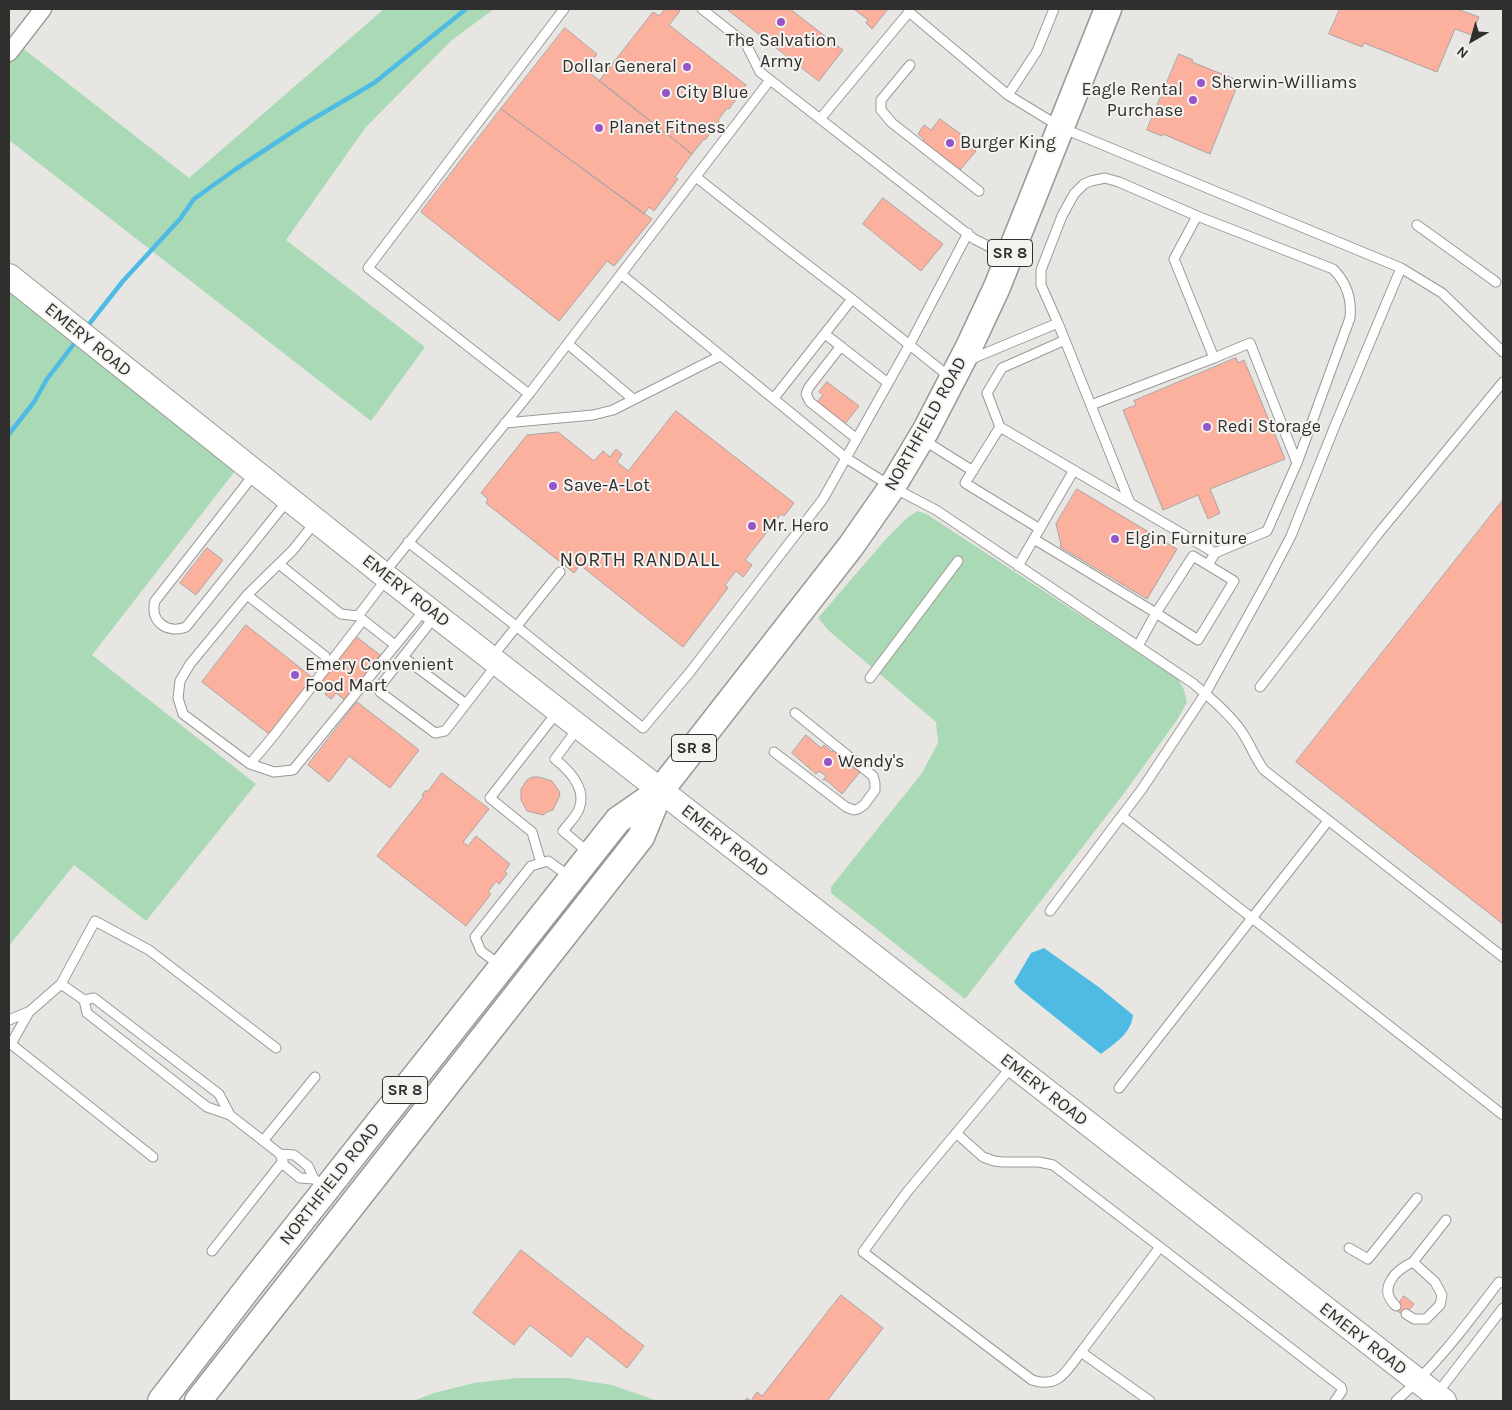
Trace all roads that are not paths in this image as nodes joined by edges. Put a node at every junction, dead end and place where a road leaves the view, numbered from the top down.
1 (43, 9) edge
2 (564, 9) edge
3 (702, 9) edge
4 (1054, 9) edge
5 (1108, 9) edge
6 (911, 10) edge
7 (9, 53) edge
8 (910, 64) dead end
9 (770, 80) junction
10 (1008, 95) junction
11 (820, 119) junction
12 (1062, 128) junction
13 (696, 176) junction
14 (979, 191) dead end
15 (1197, 216) junction
16 (1418, 225) dead end
17 (968, 233) junction
18 (1009, 256) junction
19 (1401, 268) junction
20 (621, 274) junction
21 (9, 276) edge
22 (1496, 282) dead end
23 (852, 299) junction
24 (1058, 323) junction
25 (825, 334) junction
26 (1065, 340) junction
27 (568, 344) junction
28 (910, 344) junction
29 (841, 346) junction
30 (1503, 352) edge
31 (720, 356) junction
32 (1214, 358) junction
33 (957, 372) junction
34 (1503, 382) edge
35 (888, 384) junction
36 (529, 394) junction
37 (774, 398) junction
38 (634, 399) junction
39 (1091, 405) junction
40 (506, 423) junction
41 (1000, 427) junction
42 (921, 438) junction
43 (857, 439) junction
44 (846, 458) junction
45 (1297, 463) junction
46 (1074, 470) junction
47 (973, 471) junction
48 (255, 472) junction
49 (892, 487) junction
50 (288, 499) junction
51 (1130, 503) junction
52 (316, 521) junction
53 (1040, 529) junction
54 (1034, 539) junction
55 (408, 542) junction
56 (1216, 553) junction
57 (958, 561) dead end
58 (279, 564) junction
59 (1208, 565) junction
60 (1018, 566) junction
61 (560, 572) dead end
62 (385, 576) junction
63 (247, 595) junction
64 (431, 611) junction
65 (1156, 613) junction
66 (360, 618) junction
67 (516, 626) junction
68 (395, 645) junction
69 (1138, 646) junction
70 (325, 656) dead end
71 (403, 657) junction
72 (494, 661) junction
73 (870, 678) dead end
74 (1260, 687) dead end
75 (1205, 694) junction
76 (466, 704) junction
77 (558, 711) junction
78 (795, 713) dead end
79 (579, 727) junction
80 (774, 752) dead end
81 (250, 764) junction
82 (660, 791) junction
83 (1122, 816) junction
84 (1328, 820) junction
85 (591, 854) junction
86 (541, 863) junction
87 (572, 879) junction
88 (1050, 911) dead end
89 (1253, 917) junction
90 (1503, 957) edge
91 (499, 970) junction
92 (61, 984) junction
93 (520, 991) junction
94 (84, 1000) junction
95 (28, 1012) junction
96 (9, 1020) edge
97 (276, 1048) dead end
98 (1013, 1066) junction
99 (315, 1077) dead end
100 (1119, 1088) dead end
101 (230, 1115) junction
102 (1503, 1115) edge
103 (956, 1133) junction
104 (263, 1141) junction
105 (153, 1157) dead end
106 (281, 1158) junction
107 (320, 1184) junction
108 (1417, 1198) dead end
109 (351, 1207) junction
110 (1446, 1220) dead end
111 (1160, 1246) junction
112 (1349, 1248) dead end
113 (212, 1251) dead end
114 (1413, 1262) junction
115 (1503, 1283) edge
116 (1396, 1306) dead end
117 (1503, 1308) edge
118 (1406, 1314) dead end
119 (1081, 1352) junction
120 (1432, 1395) edge
121 (172, 1397) edge
122 (198, 1401) edge
123 (1150, 1401) edge
124 (1335, 1401) edge
125 (1396, 1401) edge

1 - 7 street
2 - 36 lane
3 - 9 lane
4 - 10 lane
5 - 12 main road, NORTHFIELD ROAD / SR 8
6 - 10 lane
6 - 11 lane
8 - 14 lane
9 - 11 lane
9 - 13 lane
10 - 12 lane
11 - 17 lane
12 - 18 main road, NORTHFIELD ROAD / SR 8
12 - 19 lane
13 - 20 lane
13 - 23 lane
15 - 24 lane
15 - 32 lane
15 - 45 lane
16 - 22 lane
17 - 18 lane
17 - 28 lane
18 - 33 main road, NORTHFIELD ROAD / SR 8
19 - 30 lane
19 - 75 lane
20 - 27 lane
20 - 31 lane
21 - 48 main road, EMERY ROAD
23 - 25 lane
23 - 28 lane
24 - 26 lane
24 - 33 lane
25 - 29 lane
25 - 37 lane
26 - 39 lane
26 - 41 lane
27 - 36 lane
27 - 38 lane
28 - 33 lane
28 - 35 lane
29 - 35 lane
29 - 43 lane
31 - 37 lane
31 - 38 lane
32 - 39 lane
32 - 45 lane
33 - 42 main road, NORTHFIELD ROAD / SR 8
34 - 74 lane
35 - 43 lane
36 - 40 lane
37 - 44 lane
38 - 40 lane
39 - 51 lane
40 - 55 lane
41 - 46 lane
41 - 47 lane
42 - 47 lane
42 - 49 main road, NORTHFIELD ROAD / SR 8
43 - 44 lane
44 - 49 lane
44 - 67 lane
45 - 56 lane
46 - 51 lane
46 - 53 lane
47 - 53 lane
48 - 50 main road, EMERY ROAD
48 - 50 lane
49 - 60 lane
49 - 82 main road, NORTHFIELD ROAD / SR 8
50 - 52 main road, EMERY ROAD
51 - 56 lane
52 - 58 lane
52 - 62 main road, EMERY ROAD
53 - 54 lane
54 - 60 lane
54 - 65 lane
55 - 62 lane
55 - 67 lane
56 - 59 lane
57 - 73 lane
58 - 63 lane
58 - 66 lane
59 - 65 lane
59 - 65 lane
60 - 69 lane
61 - 67 lane
62 - 64 main road, EMERY ROAD
62 - 66 lane
63 - 70 lane
63 - 81 lane
64 - 68 lane
64 - 71 lane
64 - 72 main road, EMERY ROAD
65 - 69 lane
66 - 68 lane
66 - 81 lane
67 - 72 lane
68 - 81 lane
69 - 75 lane
71 - 76 lane
71 - 76 lane
72 - 76 lane
72 - 77 main road, EMERY ROAD
75 - 83 lane
75 - 84 lane
77 - 79 main road, EMERY ROAD
77 - 86 lane
78 - 80 lane
79 - 82 main road, EMERY ROAD
79 - 85 lane
82 - 85 main road, NORTHFIELD ROAD / SR 8
82 - 93 main road, NORTHFIELD ROAD / SR 8
82 - 98 main road, EMERY ROAD
83 - 88 lane
83 - 89 lane
84 - 89 lane
84 - 90 lane
85 - 87 main road, NORTHFIELD ROAD / SR 8
86 - 87 lane
86 - 91 lane
87 - 91 main road, NORTHFIELD ROAD / SR 8
89 - 100 lane
89 - 102 lane
91 - 93 main road
91 - 107 main road, NORTHFIELD ROAD / SR 8
92 - 94 lane
92 - 95 lane
92 - 97 lane
93 - 109 main road, NORTHFIELD ROAD / SR 8
94 - 101 lane
94 - 101 lane
95 - 96 lane
95 - 105 lane
98 - 103 lane
98 - 120 main road, EMERY ROAD
99 - 104 lane
101 - 104 lane
103 - 111 lane
103 - 119 lane
104 - 106 lane
106 - 107 lane
106 - 107 lane
106 - 113 lane
107 - 109 main road
107 - 121 main road, NORTHFIELD ROAD / SR 8
108 - 112 lane
109 - 122 main road, NORTHFIELD ROAD / SR 8
110 - 114 lane
111 - 119 lane
111 - 124 lane
114 - 116 lane
114 - 118 lane
115 - 120 lane
117 - 120 lane
119 - 123 lane
120 - 125 lane

